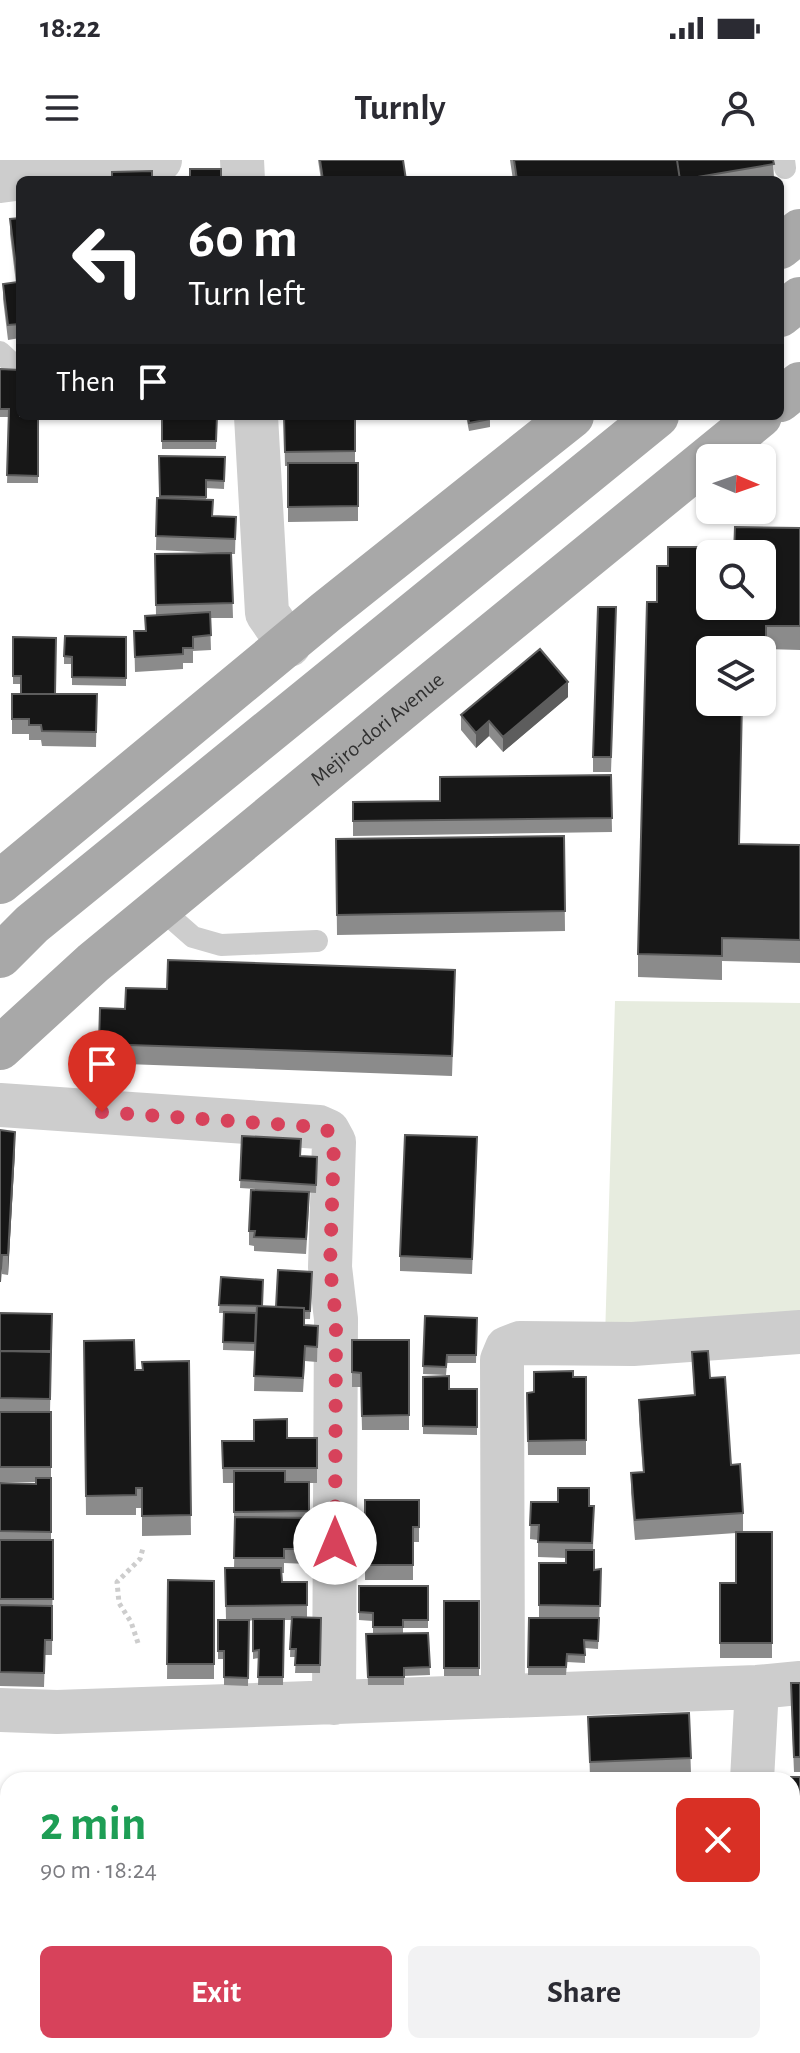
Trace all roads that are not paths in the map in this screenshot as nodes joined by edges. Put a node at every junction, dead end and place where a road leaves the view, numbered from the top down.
1 (160, 160) edge
2 (38, 176) edge
3 (800, 231) edge
4 (784, 244) edge
5 (800, 299) edge
6 (784, 312) edge
7 (0, 352) edge
8 (16, 364) edge
9 (800, 384) edge
10 (784, 397) edge
11 (256, 420) edge
12 (567, 420) edge
13 (755, 420) edge
14 (642, 428) edge
15 (289, 645) junction
16 (0, 882) edge
17 (160, 908) junction
18 (317, 941) dead end
19 (0, 956) edge
20 (0, 1048) edge
21 (0, 1105) edge
22 (800, 1332) edge
23 (800, 1683) edge
24 (757, 1687) junction
25 (503, 1696) junction
26 (334, 1703) junction
27 (0, 1710) edge
28 (752, 1772) edge

1 - 2 street
3 - 4 main road
5 - 6 main road
7 - 8 lane
9 - 10 main road
11 - 15 street
12 - 15 main road
13 - 17 main road, Mejiro-dori Avenue
14 - 19 main road
15 - 16 main road
17 - 18 lane
17 - 20 main road, Mejiro-dori Avenue
21 - 26 street
22 - 25 street
23 - 24 street
24 - 25 street
24 - 28 street
25 - 26 street
26 - 27 street

